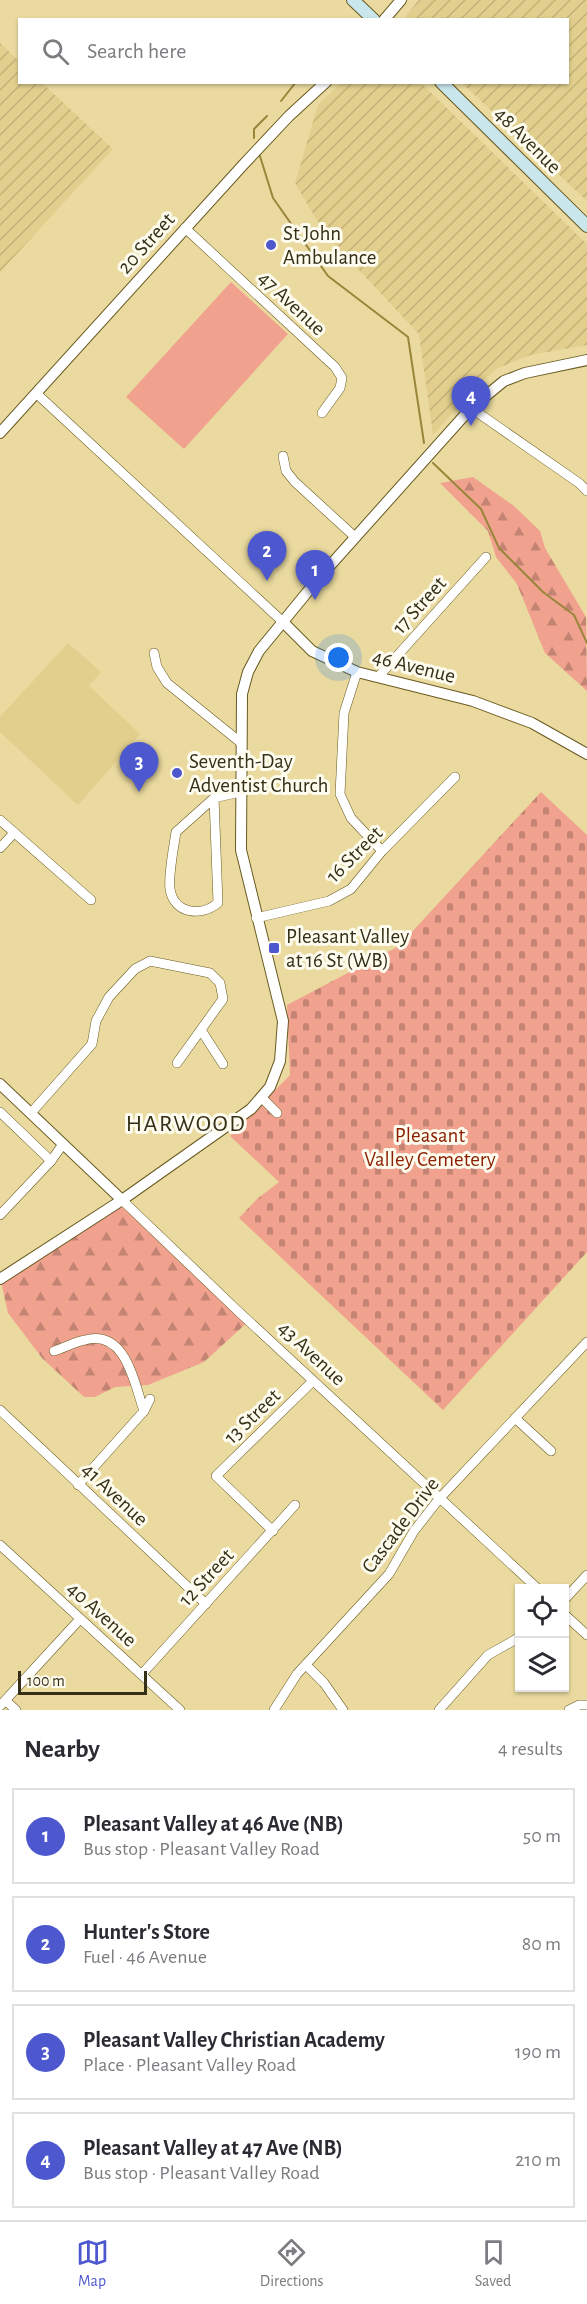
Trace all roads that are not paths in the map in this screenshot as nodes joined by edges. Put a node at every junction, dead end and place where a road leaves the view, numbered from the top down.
1 (353, 0) edge
2 (401, 0) edge
3 (372, 18) edge
4 (386, 18) edge
5 (324, 84) edge
6 (443, 84) edge
7 (587, 226) edge
8 (185, 228) junction
9 (587, 360) edge
10 (37, 394) junction
11 (471, 408) junction
12 (322, 413) dead end
13 (0, 433) edge
14 (283, 456) dead end
15 (587, 491) edge
16 (355, 537) junction
17 (486, 557) dead end
18 (283, 622) junction
19 (154, 653) dead end
20 (357, 672) junction
21 (379, 676) junction
22 (240, 742) junction
23 (587, 754) edge
24 (455, 777) dead end
25 (240, 792) junction
26 (214, 798) junction
27 (0, 820) edge
28 (14, 833) junction
29 (0, 848) edge
30 (382, 851) junction
31 (91, 900) dead end
32 (256, 918) junction
33 (201, 1030) junction
34 (177, 1063) dead end
35 (223, 1064) dead end
36 (0, 1084) edge
37 (262, 1098) junction
38 (0, 1112) edge
39 (32, 1113) junction
40 (277, 1113) dead end
41 (63, 1144) junction
42 (51, 1161) junction
43 (122, 1200) junction
44 (0, 1215) edge
45 (0, 1279) edge
46 (587, 1342) edge
47 (54, 1352) dead end
48 (313, 1381) junction
49 (150, 1399) dead end
50 (0, 1410) edge
51 (144, 1411) junction
52 (514, 1418) junction
53 (551, 1451) dead end
54 (78, 1485) junction
55 (439, 1499) junction
56 (296, 1505) dead end
57 (273, 1531) junction
58 (0, 1545) edge
59 (8, 1552) junction
60 (0, 1561) edge
61 (587, 1575) edge
62 (533, 1584) edge
63 (569, 1595) edge
64 (206, 1604) junction
65 (80, 1619) junction
66 (569, 1619) edge
67 (587, 1635) edge
68 (517, 1638) edge
69 (306, 1665) junction
70 (142, 1674) junction
71 (3, 1704) edge
72 (587, 1705) edge
73 (16, 1710) edge
74 (180, 1710) edge
75 (274, 1710) edge
76 (343, 1710) edge
77 (439, 1710) edge
78 (569, 1710) edge

1 - 3 main road
2 - 4 street
5 - 8 street, 20 Street
6 - 7 main road, 48 Avenue
8 - 10 street, 20 Street
8 - 12 street, 47 Avenue
9 - 11 street
10 - 13 street, 20 Street
10 - 18 street, 46 Avenue
11 - 15 street
11 - 16 street
14 - 16 street
16 - 18 street
17 - 21 street, 17 Street
18 - 20 street, 46 Avenue
18 - 22 street
19 - 22 street
20 - 21 street, 46 Avenue
20 - 30 street
21 - 23 street, 46 Avenue
22 - 25 street
24 - 30 street, 16 Street
25 - 26 street
25 - 32 street
26 - 26 street
27 - 28 street
28 - 29 street
28 - 31 street
30 - 32 street, 16 Street
32 - 37 street
33 - 34 street
33 - 35 street
33 - 39 street
36 - 39 street, 43 Avenue
37 - 40 street
37 - 43 street
38 - 42 street
39 - 41 street, 43 Avenue
41 - 42 street
41 - 43 street, 43 Avenue
42 - 44 street
43 - 45 street
43 - 48 street, 43 Avenue
46 - 52 street, Cascade Drive
47 - 51 street
48 - 55 street, 43 Avenue
48 - 57 street, 13 Street
49 - 51 street
50 - 54 street, 41 Avenue
51 - 54 street
52 - 53 street
52 - 55 street, Cascade Drive
54 - 64 street, 41 Avenue
55 - 62 street, 43 Avenue
55 - 69 street, Cascade Drive
56 - 57 street, 12 Street
57 - 64 street, 12 Street
58 - 59 street, 40 Avenue
59 - 60 street
59 - 65 street, 40 Avenue
61 - 63 street
64 - 70 street, 12 Street
65 - 70 street, 40 Avenue
65 - 71 street
66 - 67 street
68 - 77 street
69 - 75 street, Cascade Drive
69 - 76 street
70 - 74 street, 40 Avenue
71 - 73 street
72 - 78 street

